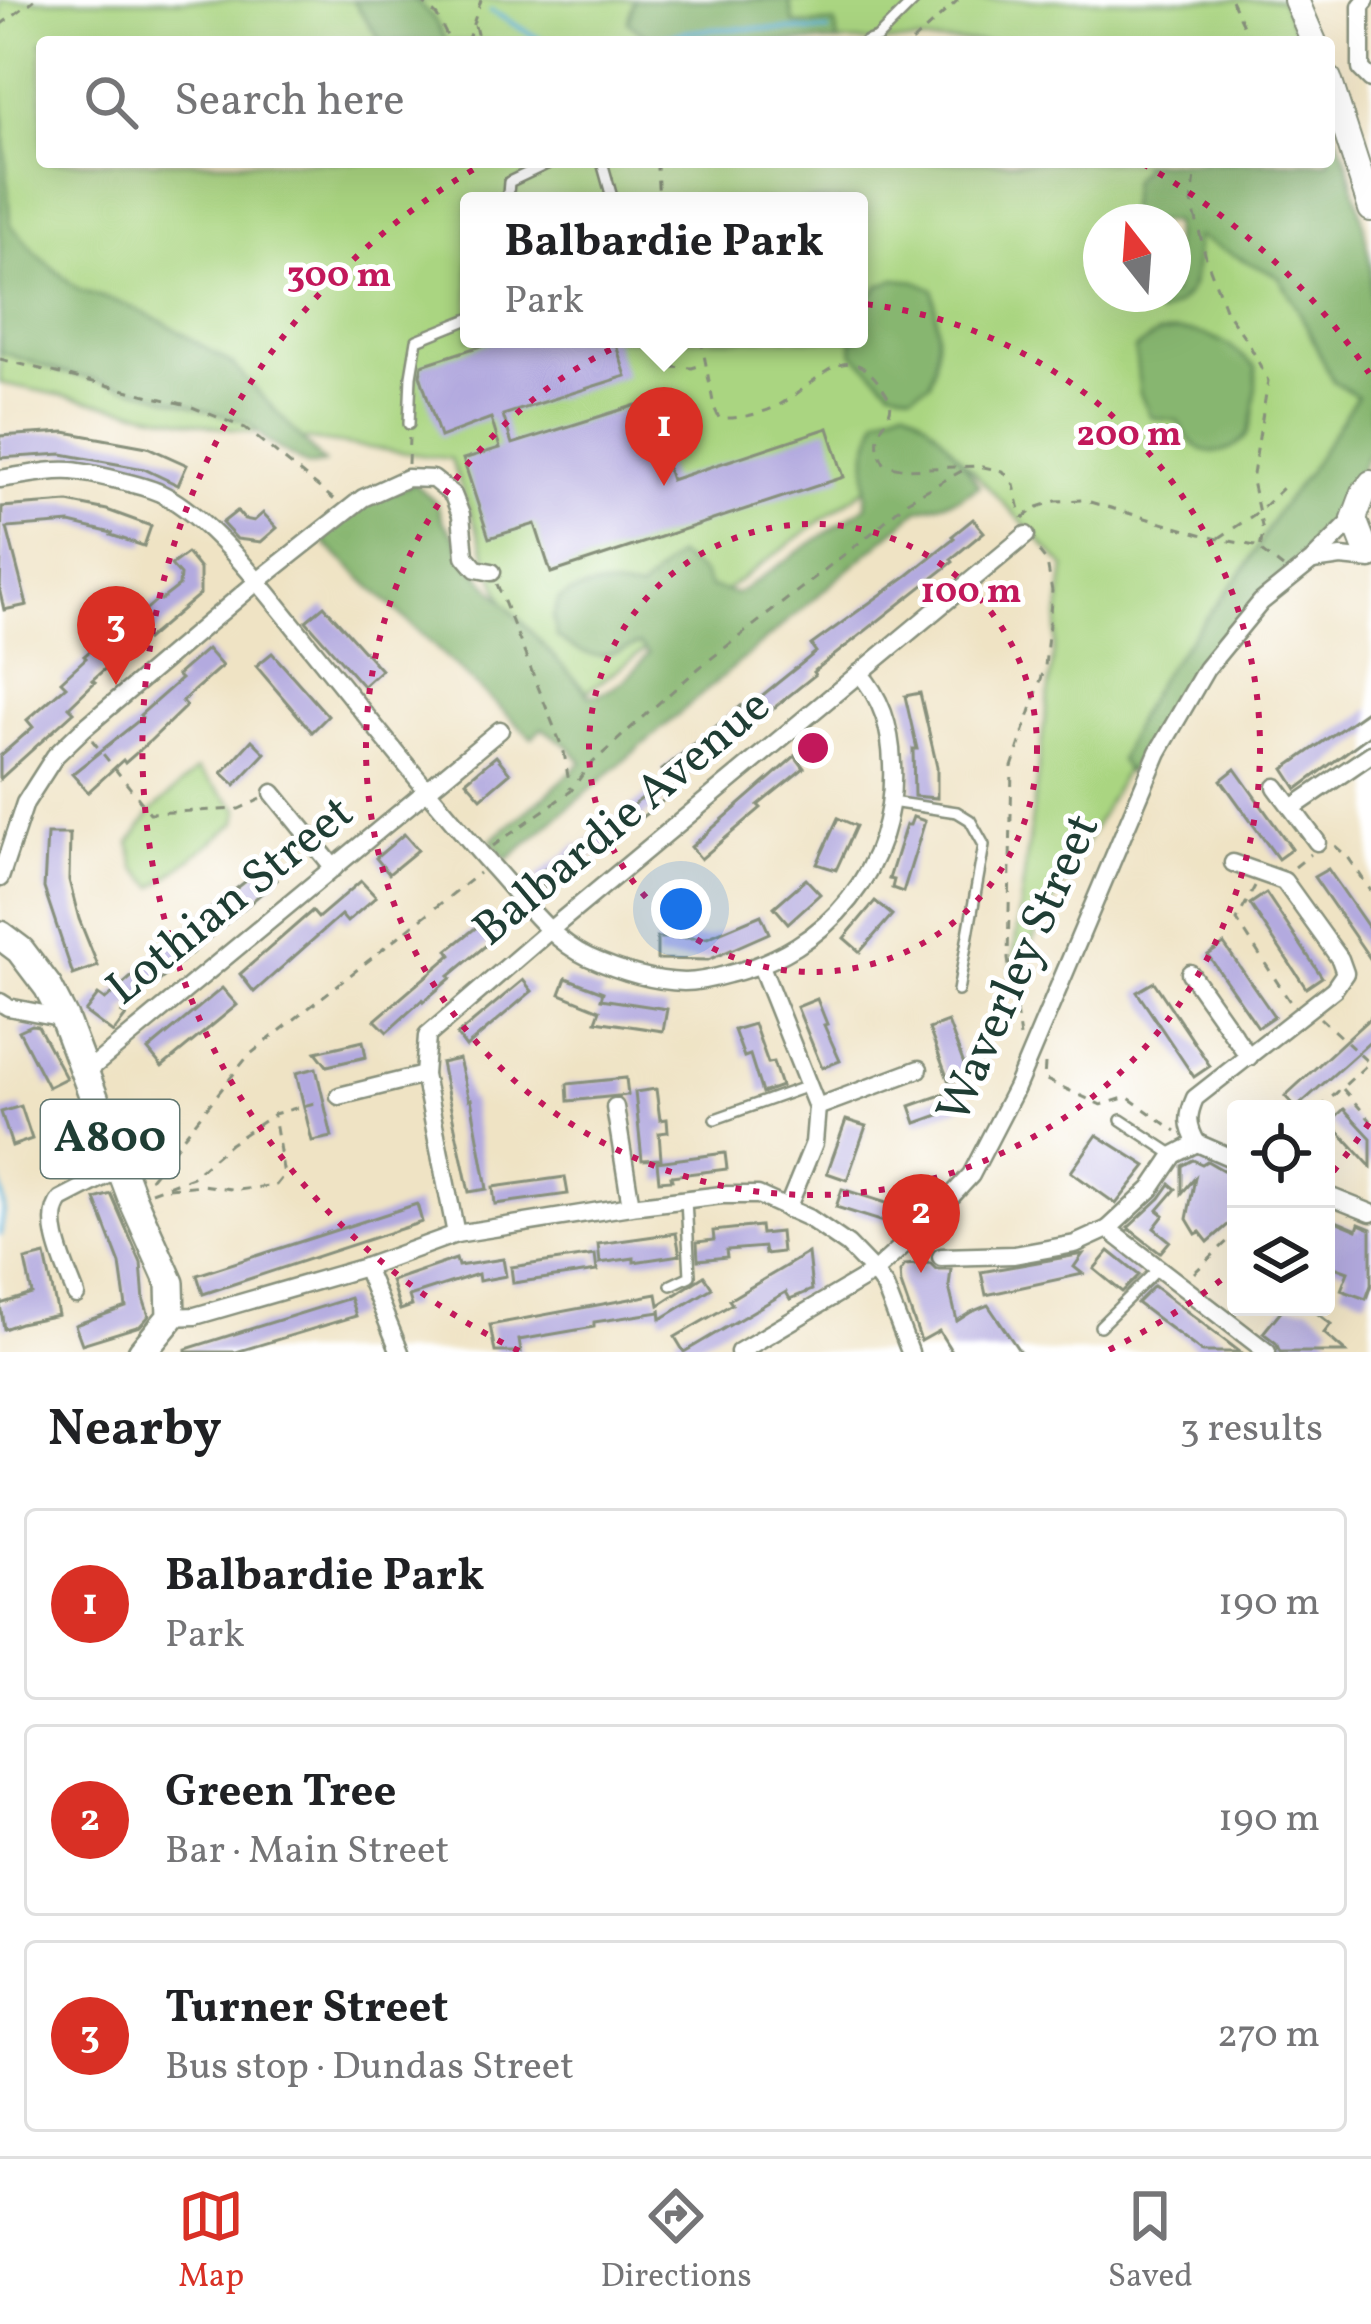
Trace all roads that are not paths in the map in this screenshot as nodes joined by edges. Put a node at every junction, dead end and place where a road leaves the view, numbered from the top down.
1 (915, 0) edge
2 (1296, 0) edge
3 (1366, 0) edge
4 (879, 36) edge
5 (1311, 36) edge
6 (1371, 79) edge
7 (1335, 92) edge
8 (1361, 142) edge
9 (538, 168) edge
10 (508, 192) edge
11 (1371, 209) edge
12 (460, 323) edge
13 (409, 424) road end
14 (0, 479) edge
15 (1371, 483) edge
16 (1354, 519) junction
17 (1024, 527) road end
18 (1371, 558) edge
19 (1312, 561) junction
20 (492, 572) road end
21 (258, 581) junction
22 (859, 673) junction
23 (500, 730) dead end
24 (1371, 754) edge
25 (1276, 787) dead end
26 (428, 791) junction
27 (273, 793) road end
28 (891, 802) junction
29 (1292, 808) junction
30 (1317, 842) road end
31 (1233, 863) dead end
32 (334, 868) junction
33 (0, 878) edge
34 (550, 930) junction
35 (0, 935) edge
36 (761, 966) junction
37 (1190, 973) dead end
38 (958, 991) dead end
39 (0, 1001) edge
40 (64, 1018) junction
41 (1249, 1057) junction
42 (919, 1069) dead end
43 (85, 1073) junction
44 (424, 1075) junction
45 (808, 1085) junction
46 (339, 1096) road end
47 (615, 1107) dead end
48 (817, 1107) junction
49 (716, 1119) dead end
50 (1121, 1120) dead end
51 (1193, 1136) junction
52 (1174, 1155) junction
53 (1227, 1155) edge
54 (121, 1168) junction
55 (686, 1199) junction
56 (1335, 1199) edge
57 (632, 1206) junction
58 (787, 1209) junction
59 (1371, 1213) edge
60 (1108, 1229) junction
61 (456, 1234) junction
62 (940, 1257) dead end
63 (365, 1267) junction
64 (1159, 1268) junction
65 (874, 1272) junction
66 (671, 1285) dead end
67 (76, 1295) dead end
68 (171, 1317) junction
69 (1100, 1326) dead end
70 (142, 1352) edge
71 (400, 1352) edge
72 (740, 1352) edge
73 (910, 1352) edge
74 (1267, 1352) edge

1 - 4 lane
2 - 5 main road
3 - 6 street
7 - 8 main road
8 - 11 main road
9 - 10 lane
12 - 13 lane
14 - 21 street
15 - 16 main road
16 - 18 main road
16 - 19 street, Waverley Street
17 - 22 street, Balbardie Avenue
18 - 19 street
19 - 65 street, Waverley Street
20 - 21 street
21 - 26 street
21 - 33 street
22 - 28 street
22 - 34 street, Balbardie Avenue
23 - 26 street, Lothian Street
24 - 29 street
25 - 29 street
26 - 32 street, Lothian Street
26 - 34 street
27 - 32 street
28 - 36 street
28 - 38 lane
29 - 30 street
31 - 41 street
32 - 43 street, Lothian Street
34 - 36 street
34 - 44 street, Balbardie Avenue
35 - 40 main road, A800
36 - 45 street
37 - 41 street
39 - 40 street
40 - 43 main road, A800
41 - 51 street
42 - 48 street
43 - 54 main road, A800
44 - 46 street
44 - 61 street
45 - 48 street
45 - 49 lane
47 - 57 street
48 - 58 street
50 - 52 lane
51 - 52 street
51 - 53 street
52 - 60 street
54 - 67 street
54 - 68 main road, A800
55 - 57 street
55 - 58 street
55 - 66 lane
56 - 59 street
57 - 61 street
58 - 65 street
60 - 62 street
60 - 64 street
61 - 63 street
63 - 68 street
63 - 71 street
64 - 69 lane
64 - 74 street
65 - 72 street, Waverley Street
65 - 73 street
68 - 70 main road

